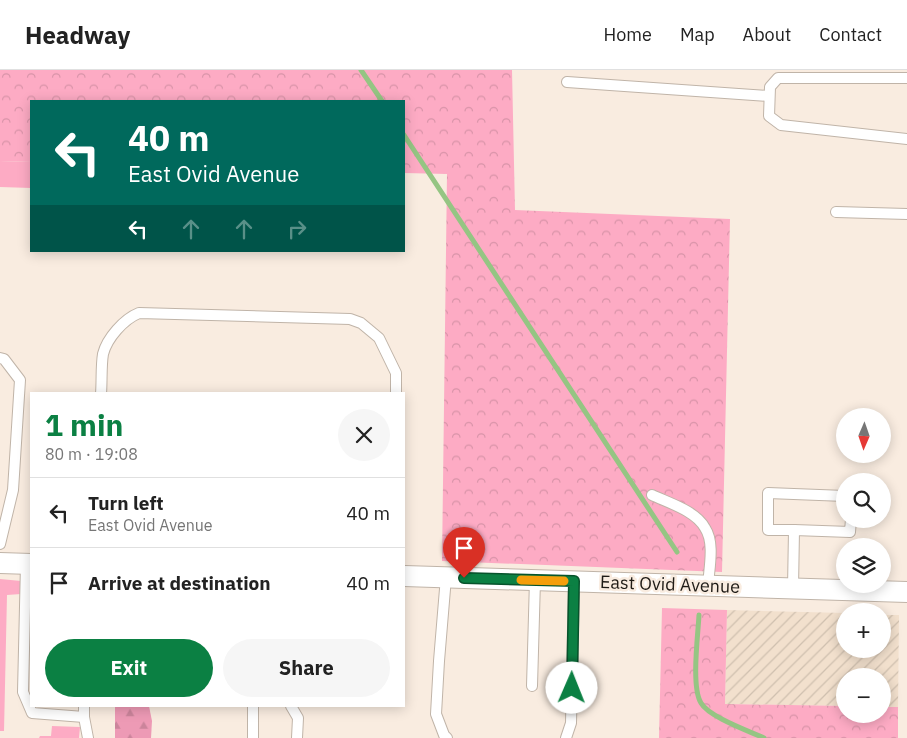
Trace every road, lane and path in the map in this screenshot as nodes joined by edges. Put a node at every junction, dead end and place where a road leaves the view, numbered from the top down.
1 (907, 78) edge
2 (567, 82) dead end
3 (769, 96) junction
4 (907, 139) edge
5 (836, 212) dead end
6 (907, 214) edge
7 (0, 358) edge
8 (101, 392) edge
9 (396, 392) edge
10 (652, 495) dead end
11 (836, 496) edge
12 (850, 528) edge
13 (794, 530) junction
14 (0, 544) edge
15 (0, 563) edge
16 (28, 564) edge
17 (405, 576) edge
18 (446, 577) junction
19 (535, 580) junction
20 (574, 581) junction
21 (708, 586) junction
22 (793, 588) junction
23 (907, 592) edge
24 (532, 686) dead end
25 (253, 707) edge
26 (292, 707) edge
27 (84, 712) edge
28 (88, 738) edge
29 (253, 738) edge
30 (297, 738) edge
31 (447, 738) edge
32 (566, 738) edge

1 - 3 lane
2 - 3 lane
3 - 4 lane
5 - 6 lane
7 - 14 lane
8 - 9 lane
10 - 21 lane
11 - 13 lane
12 - 13 lane
13 - 22 lane
15 - 16 street
16 - 27 lane
17 - 18 street, East Ovid Avenue
18 - 19 street, East Ovid Avenue
18 - 31 lane
19 - 20 street, East Ovid Avenue
19 - 24 lane
20 - 21 street, East Ovid Avenue
20 - 32 lane
21 - 22 street, East Ovid Avenue
22 - 23 street, East Ovid Avenue
25 - 29 lane
26 - 30 lane
27 - 28 lane

